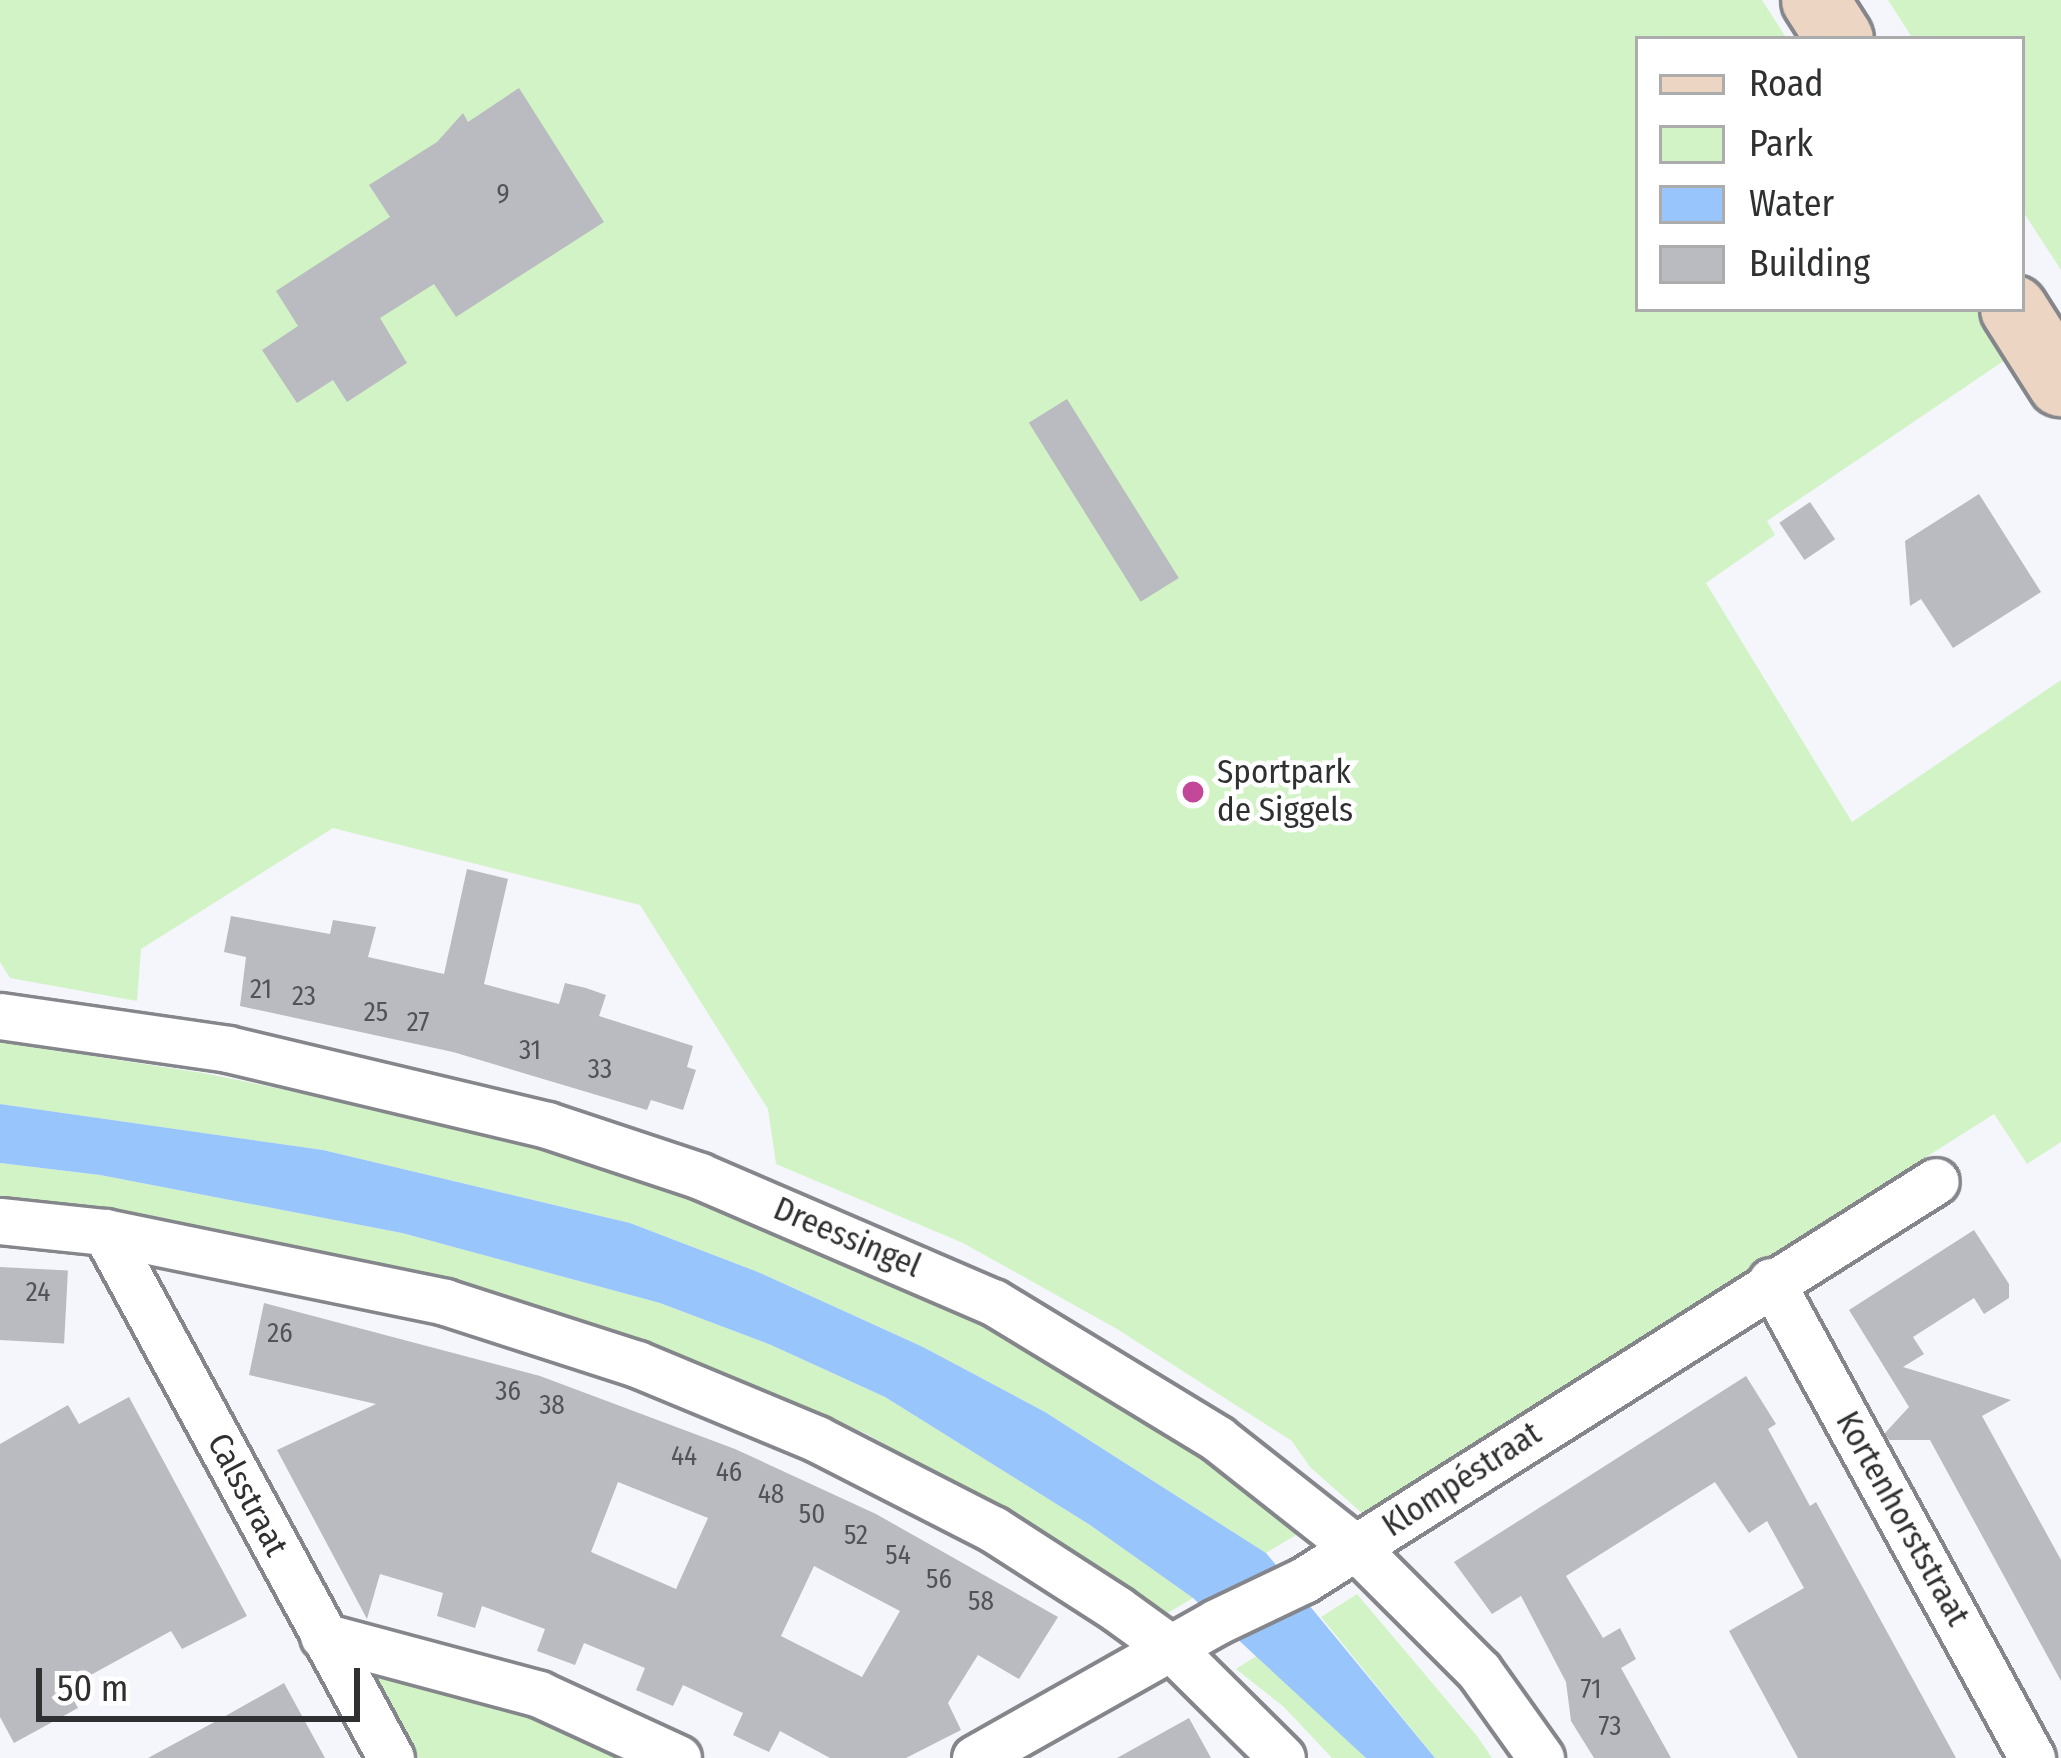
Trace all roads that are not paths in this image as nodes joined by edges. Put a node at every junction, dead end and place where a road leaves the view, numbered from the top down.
1 (1815, 0) edge
2 (1838, 36) edge
3 (2016, 312) edge
4 (2061, 383) edge
5 (0, 1016) edge
6 (1936, 1181) dead end
7 (0, 1221) edge
8 (105, 1232) junction
9 (1771, 1281) junction
10 (1355, 1548) junction
11 (323, 1636) junction
12 (1171, 1648) junction
13 (392, 1758) edge
14 (678, 1758) edge
15 (975, 1758) edge
16 (1282, 1758) edge
17 (1541, 1758) edge
18 (2032, 1758) edge

1 - 2 main road
3 - 4 main road
5 - 10 street, Dreessingel
6 - 9 street, Klompéstraat
7 - 8 street
8 - 11 street, Calsstraat
8 - 12 street
9 - 10 street, Klompéstraat
9 - 18 street, Kortenhorststraat
10 - 12 street, Klompéstraat
10 - 17 street, Dreessingel
11 - 13 street, Calsstraat
11 - 14 street
12 - 15 street, Klompéstraat
12 - 16 street

